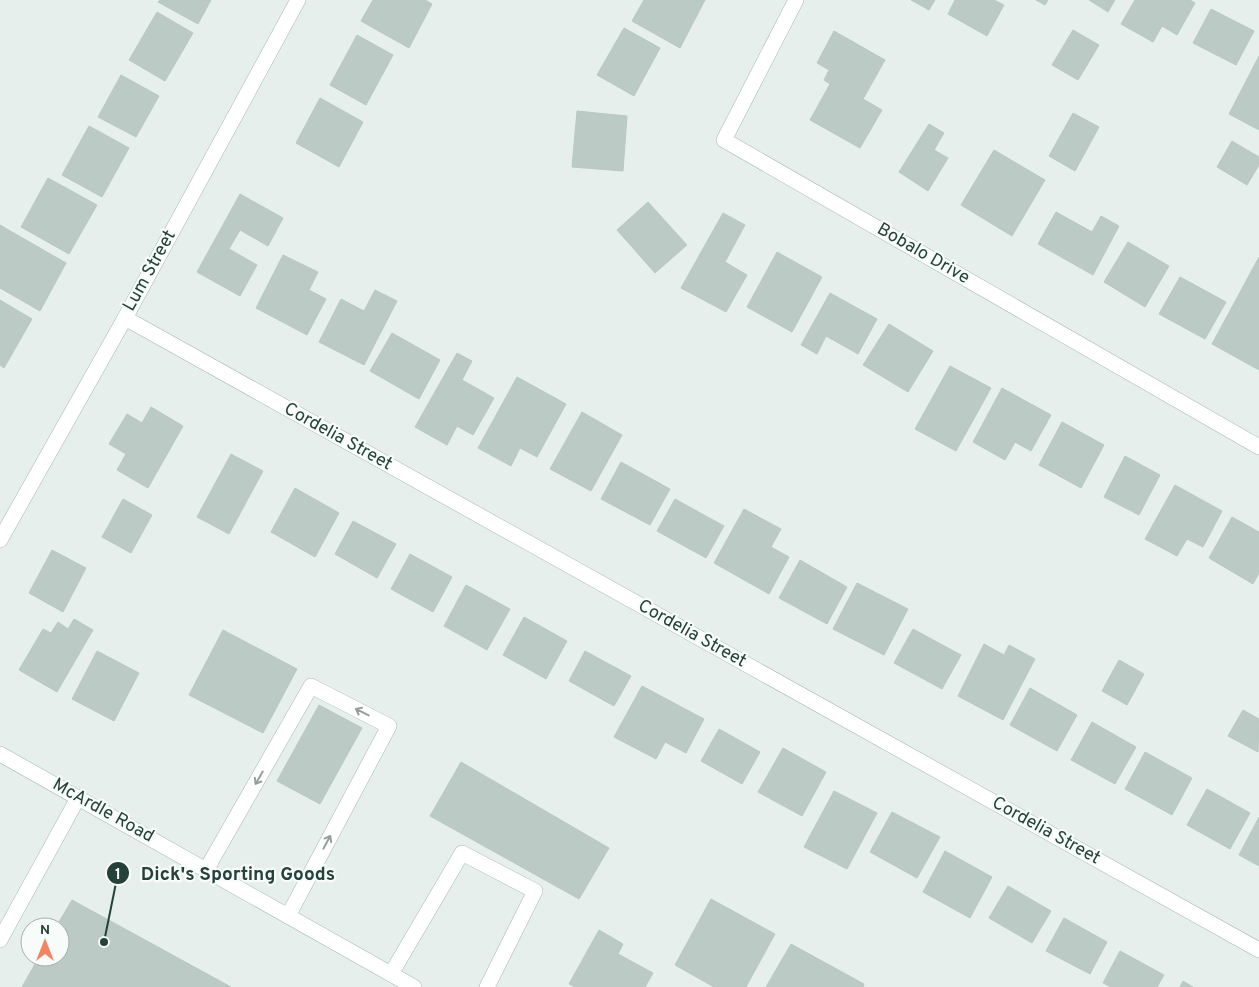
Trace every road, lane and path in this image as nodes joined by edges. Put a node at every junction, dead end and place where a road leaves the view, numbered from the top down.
1 (298, 0) edge
2 (796, 0) edge
3 (125, 318) junction
4 (1259, 447) edge
5 (0, 540) edge
6 (0, 754) edge
7 (78, 798) junction
8 (206, 870) junction
9 (288, 916) junction
10 (0, 940) edge
11 (1259, 950) edge
12 (403, 982) edge
13 (487, 987) edge

1 - 3 street, Lum Street
2 - 4 street, Bobalo Drive
3 - 5 street, Lum Street
3 - 11 street, Cordelia Street
6 - 7 street, McArdle Road
7 - 8 street, McArdle Road
7 - 10 street
8 - 9 street, McArdle Road
9 -> 8 street
9 - 12 street, McArdle Road
12 - 13 street

